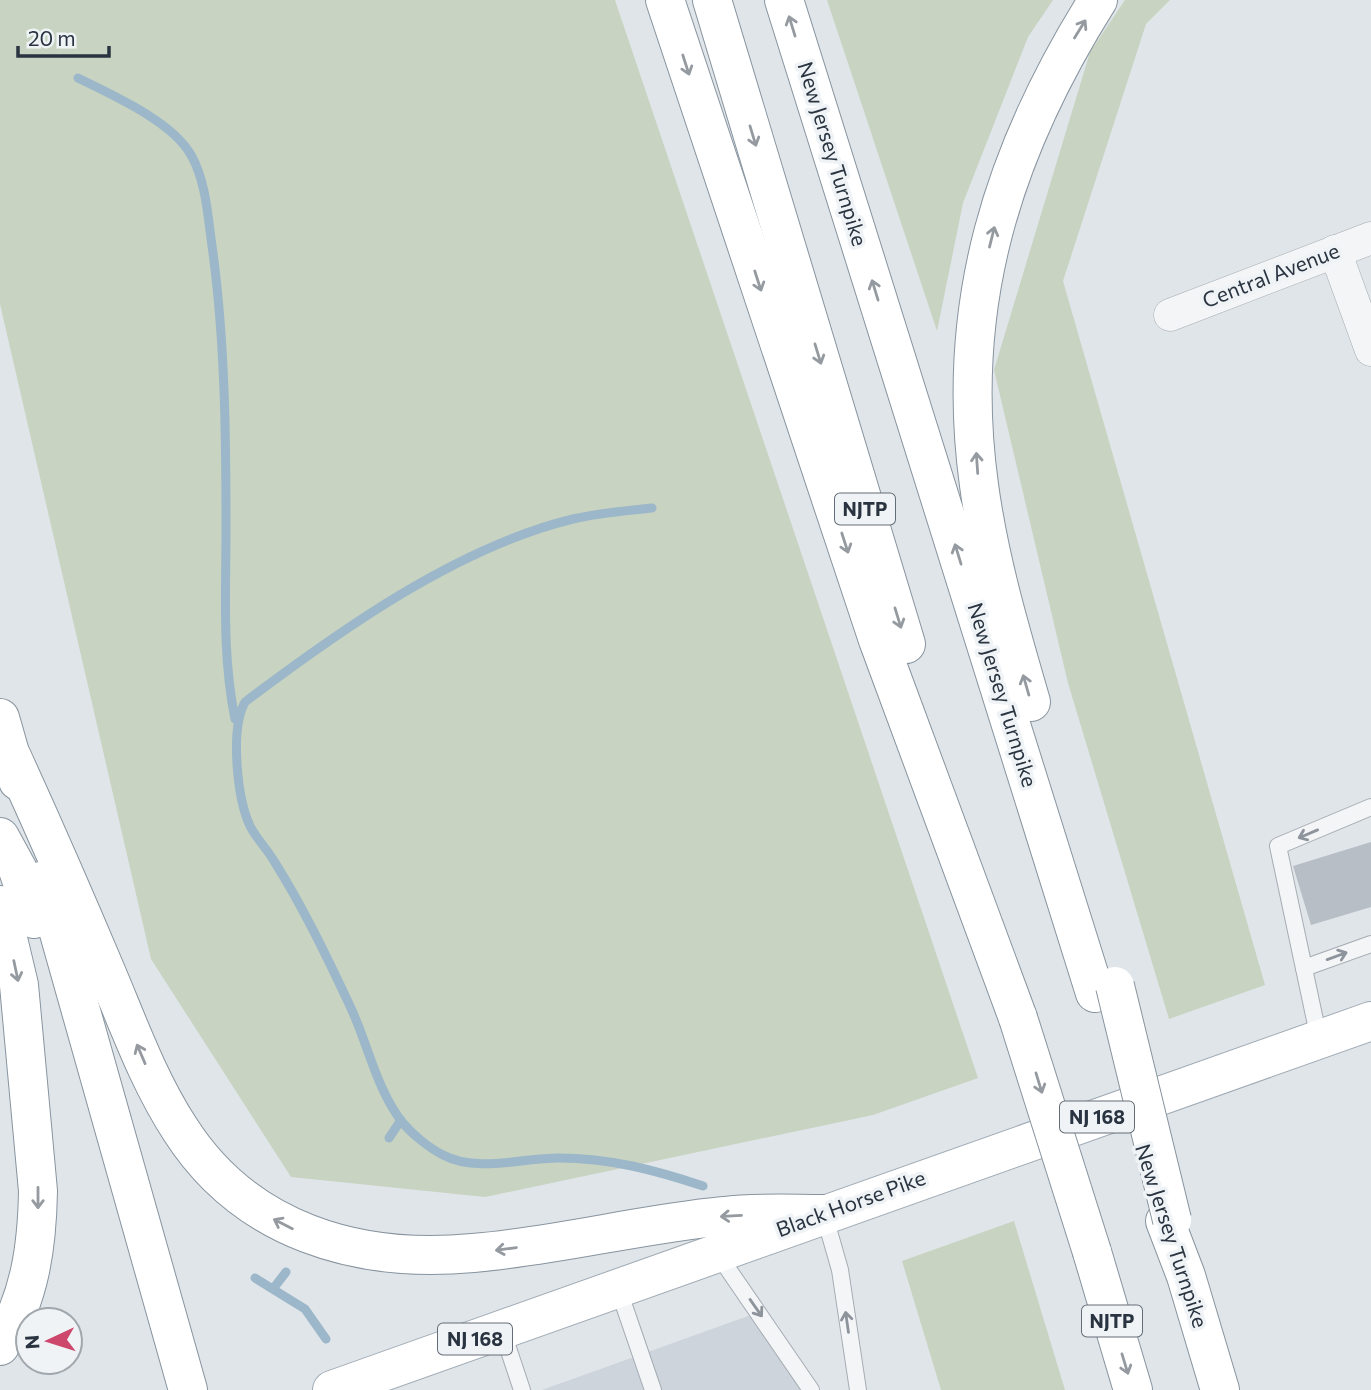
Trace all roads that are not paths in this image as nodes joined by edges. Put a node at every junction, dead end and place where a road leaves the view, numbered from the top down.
1 (665, 0) edge
2 (712, 0) edge
3 (784, 0) edge
4 (1098, 0) edge
5 (1371, 238) edge
6 (1335, 251) junction
7 (1170, 315) dead end
8 (1371, 350) edge
9 (0, 718) edge
10 (12, 757) junction
11 (1371, 807) edge
12 (0, 836) edge
13 (0, 905) edge
14 (1371, 944) edge
15 (1304, 968) junction
16 (1105, 989) junction
17 (1018, 1018) junction
18 (1371, 1021) edge
19 (1319, 1039) junction
20 (824, 1214) junction
21 (717, 1253) junction
22 (618, 1288) junction
23 (502, 1330) junction
24 (0, 1346) edge
25 (165, 1365) edge
26 (188, 1390) edge
27 (332, 1390) edge
28 (522, 1390) edge
29 (653, 1390) edge
30 (811, 1390) edge
31 (858, 1390) edge
32 (1133, 1390) edge
33 (1220, 1390) edge

1 -> 17 main road
2 -> 17 main road, NJTP
16 -> 3 main road, New Jersey Turnpike
16 -> 4 main road
5 - 6 street, Central Avenue
6 - 7 street, Central Avenue
6 - 8 street
9 - 10 main road
20 -> 10 main road
10 - 25 main road
11 -> 15 lane
12 - 25 main road
13 -> 24 main road
15 -> 14 lane
15 - 19 lane
16 - 33 main road, New Jersey Turnpike
17 -> 32 main road, NJTP, bridge
18 - 19 main road, Black Horse Pike / NJ 168
19 - 20 main road, Black Horse Pike / NJ 168
20 - 21 main road, Black Horse Pike / NJ 168
31 -> 20 lane
21 - 22 main road, Black Horse Pike / NJ 168
21 -> 30 lane
22 - 23 main road, Black Horse Pike / NJ 168
22 - 29 lane
23 - 27 main road, Black Horse Pike / NJ 168
23 - 28 lane
25 - 26 main road

